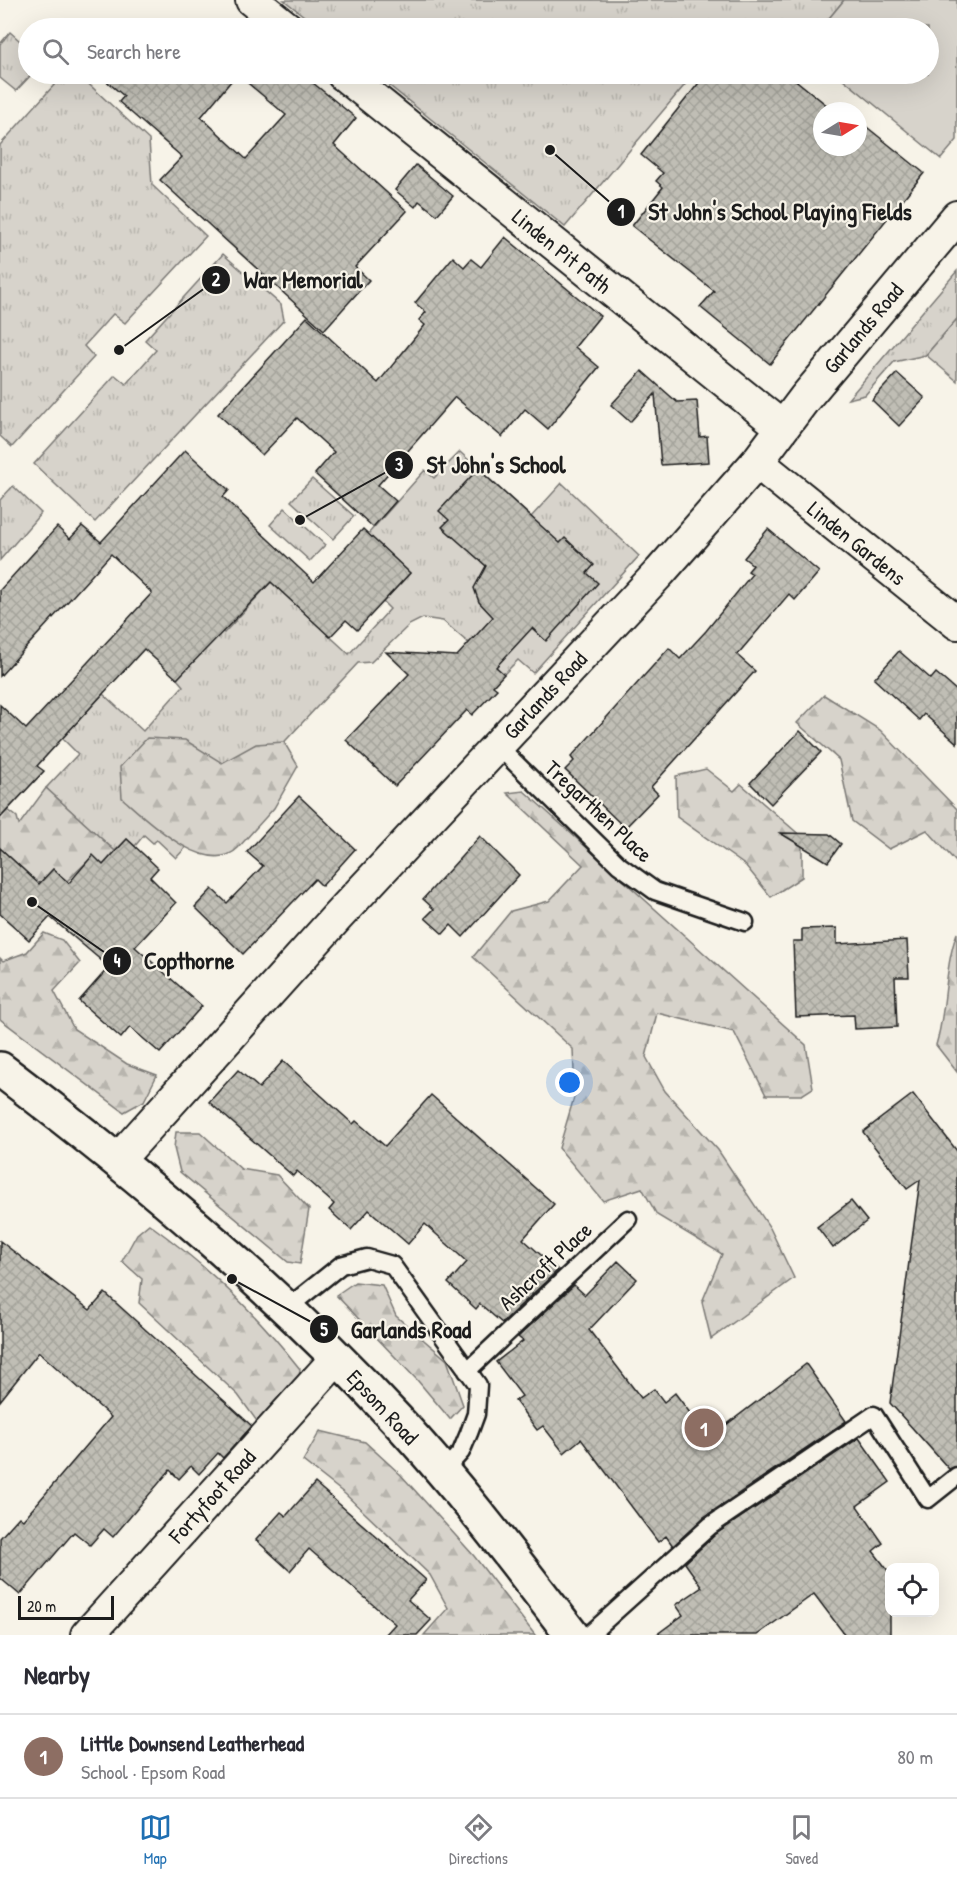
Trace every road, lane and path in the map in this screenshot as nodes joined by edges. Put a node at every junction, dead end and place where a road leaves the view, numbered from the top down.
1 (252, 0) edge
2 (274, 18) edge
3 (355, 84) edge
4 (957, 217) edge
5 (782, 427) junction
6 (757, 462) junction
7 (957, 623) edge
8 (498, 746) junction
9 (745, 922) dead end
10 (0, 1069) edge
11 (118, 1160) junction
12 (628, 1219) dead end
13 (286, 1309) junction
14 (337, 1358) junction
15 (467, 1371) junction
16 (443, 1472) junction
17 (957, 1476) edge
18 (87, 1635) edge
19 (572, 1635) edge
20 (589, 1635) edge

1 - 2 street
3 - 5 street, Linden Pit Path
4 - 5 street, Garlands Road
5 - 6 street, Garlands Road
6 - 7 street, Linden Gardens
6 - 8 street, Garlands Road
8 - 9 lane, Tregarthen Place
8 - 11 street, Garlands Road
10 - 11 main road, Epsom Road
11 - 13 main road, Epsom Road
12 - 15 lane, Ashcroft Place
13 - 14 main road, Epsom Road
13 - 15 lane
14 - 16 main road, Epsom Road
14 - 18 street, Fortyfoot Road
15 - 16 lane
16 - 19 main road, Epsom Road
17 - 20 lane

